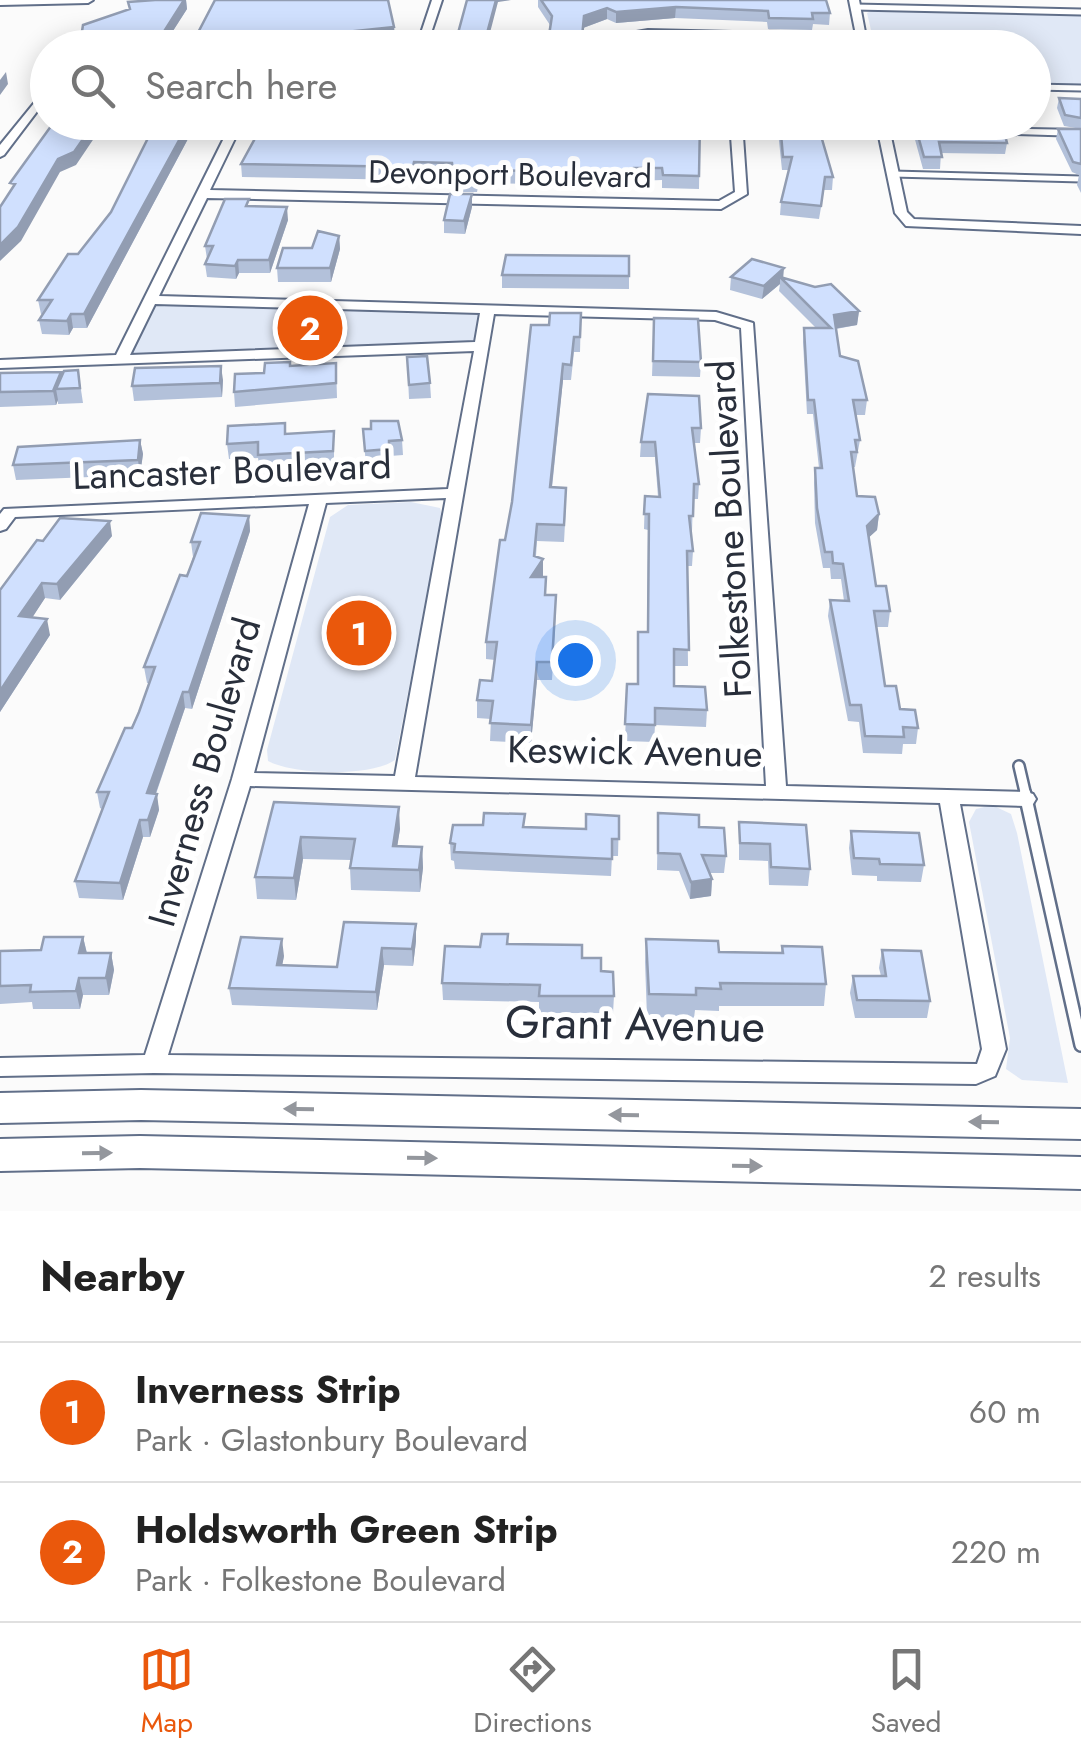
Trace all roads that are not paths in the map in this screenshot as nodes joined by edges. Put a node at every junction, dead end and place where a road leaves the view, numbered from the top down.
1 (88, 0) edge
2 (437, 0) edge
3 (0, 2) edge
4 (854, 4) edge
5 (1081, 12) edge
6 (427, 30) edge
7 (859, 30) edge
8 (1051, 87) edge
9 (1081, 88) edge
10 (30, 113) edge
11 (1051, 132) edge
12 (1081, 133) edge
13 (230, 140) edge
14 (737, 140) edge
15 (885, 140) edge
16 (0, 153) edge
17 (893, 174) junction
18 (1081, 179) edge
19 (204, 194) junction
20 (1081, 230) edge
21 (150, 300) junction
22 (488, 310) junction
23 (482, 346) junction
24 (121, 359) junction
25 (0, 364) edge
26 (456, 493) junction
27 (319, 499) junction
28 (3, 517) edge
29 (1019, 766) dead end
30 (242, 779) junction
31 (404, 781) junction
32 (776, 790) junction
33 (949, 796) junction
34 (1026, 798) junction
35 (1081, 1045) edge
36 (154, 1064) junction
37 (0, 1067) edge
38 (0, 1108) edge
39 (1081, 1124) edge
40 (0, 1155) edge
41 (1081, 1173) edge

1 - 3 street
2 - 6 street
4 - 5 lane
4 - 7 street
8 - 9 lane
10 - 16 street
11 - 12 street
13 - 19 street
14 - 19 street, Devonport Boulevard
15 - 17 street
17 - 18 lane
17 - 20 street
19 - 21 street
21 - 22 street, Folkestone Boulevard
21 - 24 street
22 - 23 street
22 - 32 street, Folkestone Boulevard
23 - 24 street
23 - 26 street
24 - 25 street
26 - 27 street, Lancaster Boulevard
26 - 31 street
27 - 28 street, Lancaster Boulevard
27 - 30 street, Inverness Boulevard
29 - 34 lane
30 - 31 street, Keswick Avenue
30 - 36 street, Inverness Boulevard
31 - 32 street, Keswick Avenue
32 - 33 street, Keswick Avenue
33 - 34 street, Keswick Avenue
33 - 36 street, Grant Avenue
34 - 35 lane
36 - 37 street, Grant Avenue
39 -> 38 main road
40 -> 41 main road

